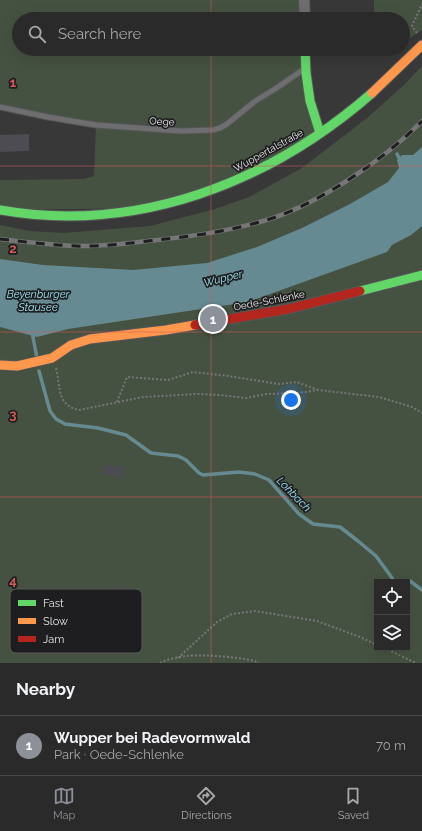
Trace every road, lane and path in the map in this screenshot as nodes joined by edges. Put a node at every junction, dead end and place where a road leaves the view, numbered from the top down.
1 (304, 0) edge
2 (422, 4) edge
3 (305, 12) edge
4 (420, 41) edge
5 (410, 52) edge
6 (305, 56) edge
7 (407, 56) edge
8 (306, 68) junction
9 (0, 107) edge
10 (320, 133) junction
11 (0, 210) edge
12 (422, 275) edge
13 (52, 358) junction
14 (0, 365) edge
15 (318, 390) junction
16 (117, 402) junction
17 (422, 413) edge
18 (374, 644) edge
19 (390, 651) edge
20 (178, 658) junction
21 (160, 663) edge
22 (259, 663) edge
23 (416, 663) edge

1 - 3 street
2 - 4 path
4 - 5 street, Wuppertalstraße
6 - 8 street
7 - 10 street, Wuppertalstraße
8 - 9 lane, Oege
8 - 10 street
10 - 11 street, Wuppertalstraße
12 - 13 street, Oede-Schlenke
13 - 14 street
13 - 16 path
15 - 16 path
15 - 16 path
15 - 17 path
18 - 20 path
19 - 23 path
20 - 21 path
20 - 22 path

